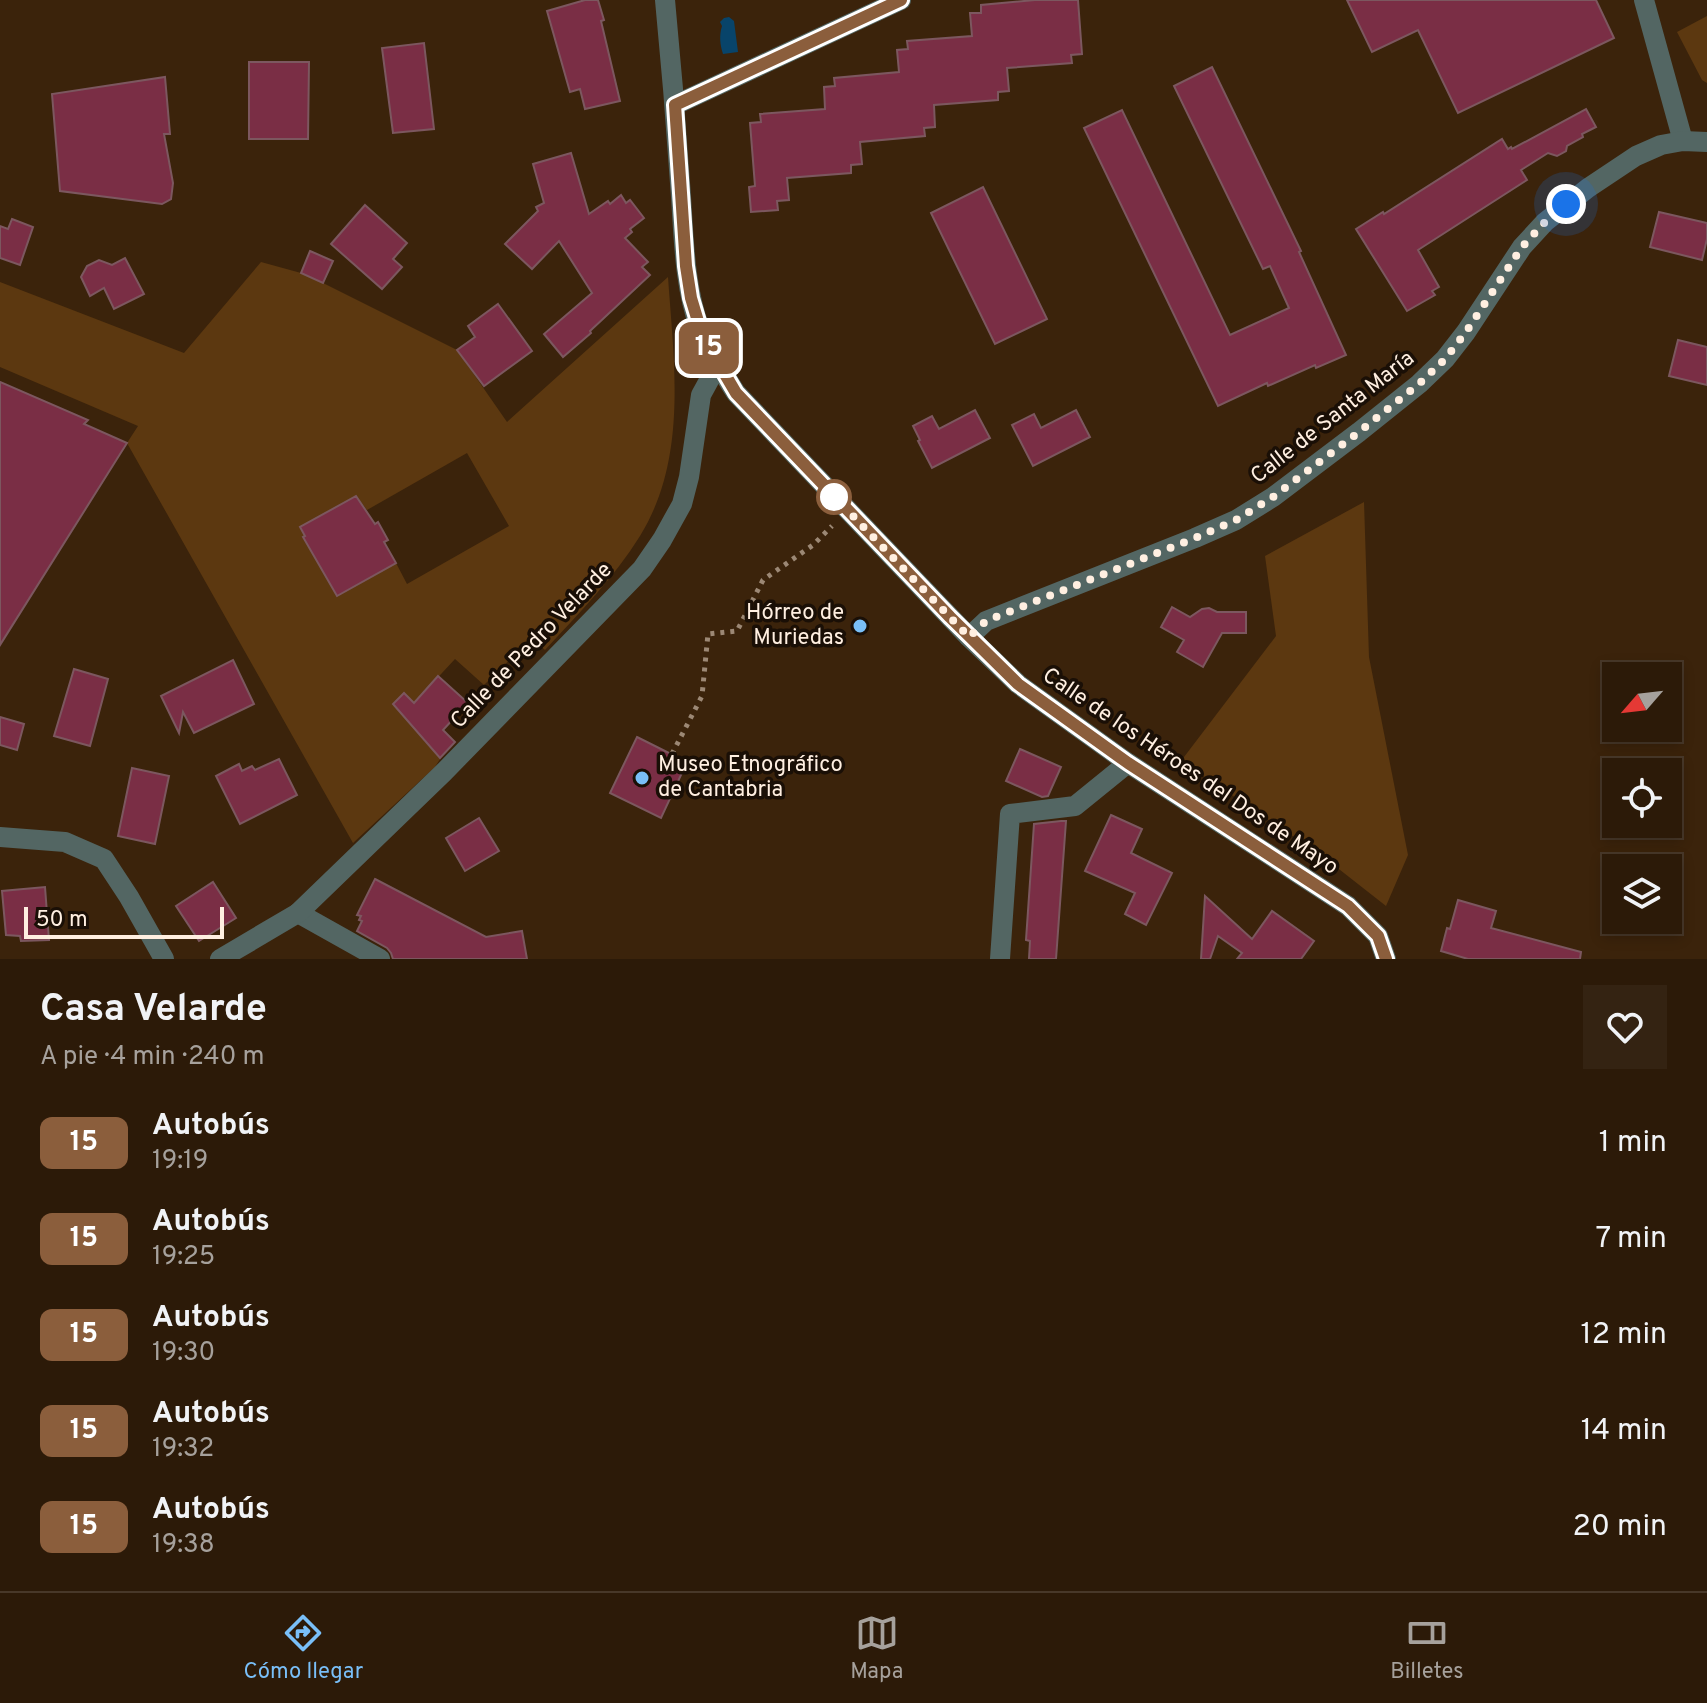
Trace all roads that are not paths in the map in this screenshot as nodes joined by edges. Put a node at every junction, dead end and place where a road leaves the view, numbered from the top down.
1 (665, 0) edge
2 (901, 0) edge
3 (1644, 0) edge
4 (675, 105) junction
5 (1683, 141) junction
6 (1707, 142) edge
7 (718, 364) junction
8 (969, 637) junction
9 (1128, 763) junction
10 (0, 837) edge
11 (298, 913) junction
12 (164, 959) edge
13 (220, 959) edge
14 (380, 959) edge
15 (1000, 959) edge
16 (1386, 959) edge

1 - 4 street, Calle de los Héroes del Dos de Mayo
2 - 4 street
3 - 5 street
4 - 7 street, Calle de los Héroes del Dos de Mayo
5 - 6 street, Calle de Santa María
5 - 8 street, Calle de Santa María
7 - 8 street, Calle de los Héroes del Dos de Mayo
7 - 11 street, Calle de Pedro Velarde
8 - 9 street, Calle de los Héroes del Dos de Mayo
9 - 15 street
9 - 16 street, Calle de los Héroes del Dos de Mayo
10 - 12 street
11 - 13 street, Calle de Pedro Velarde
11 - 14 street

